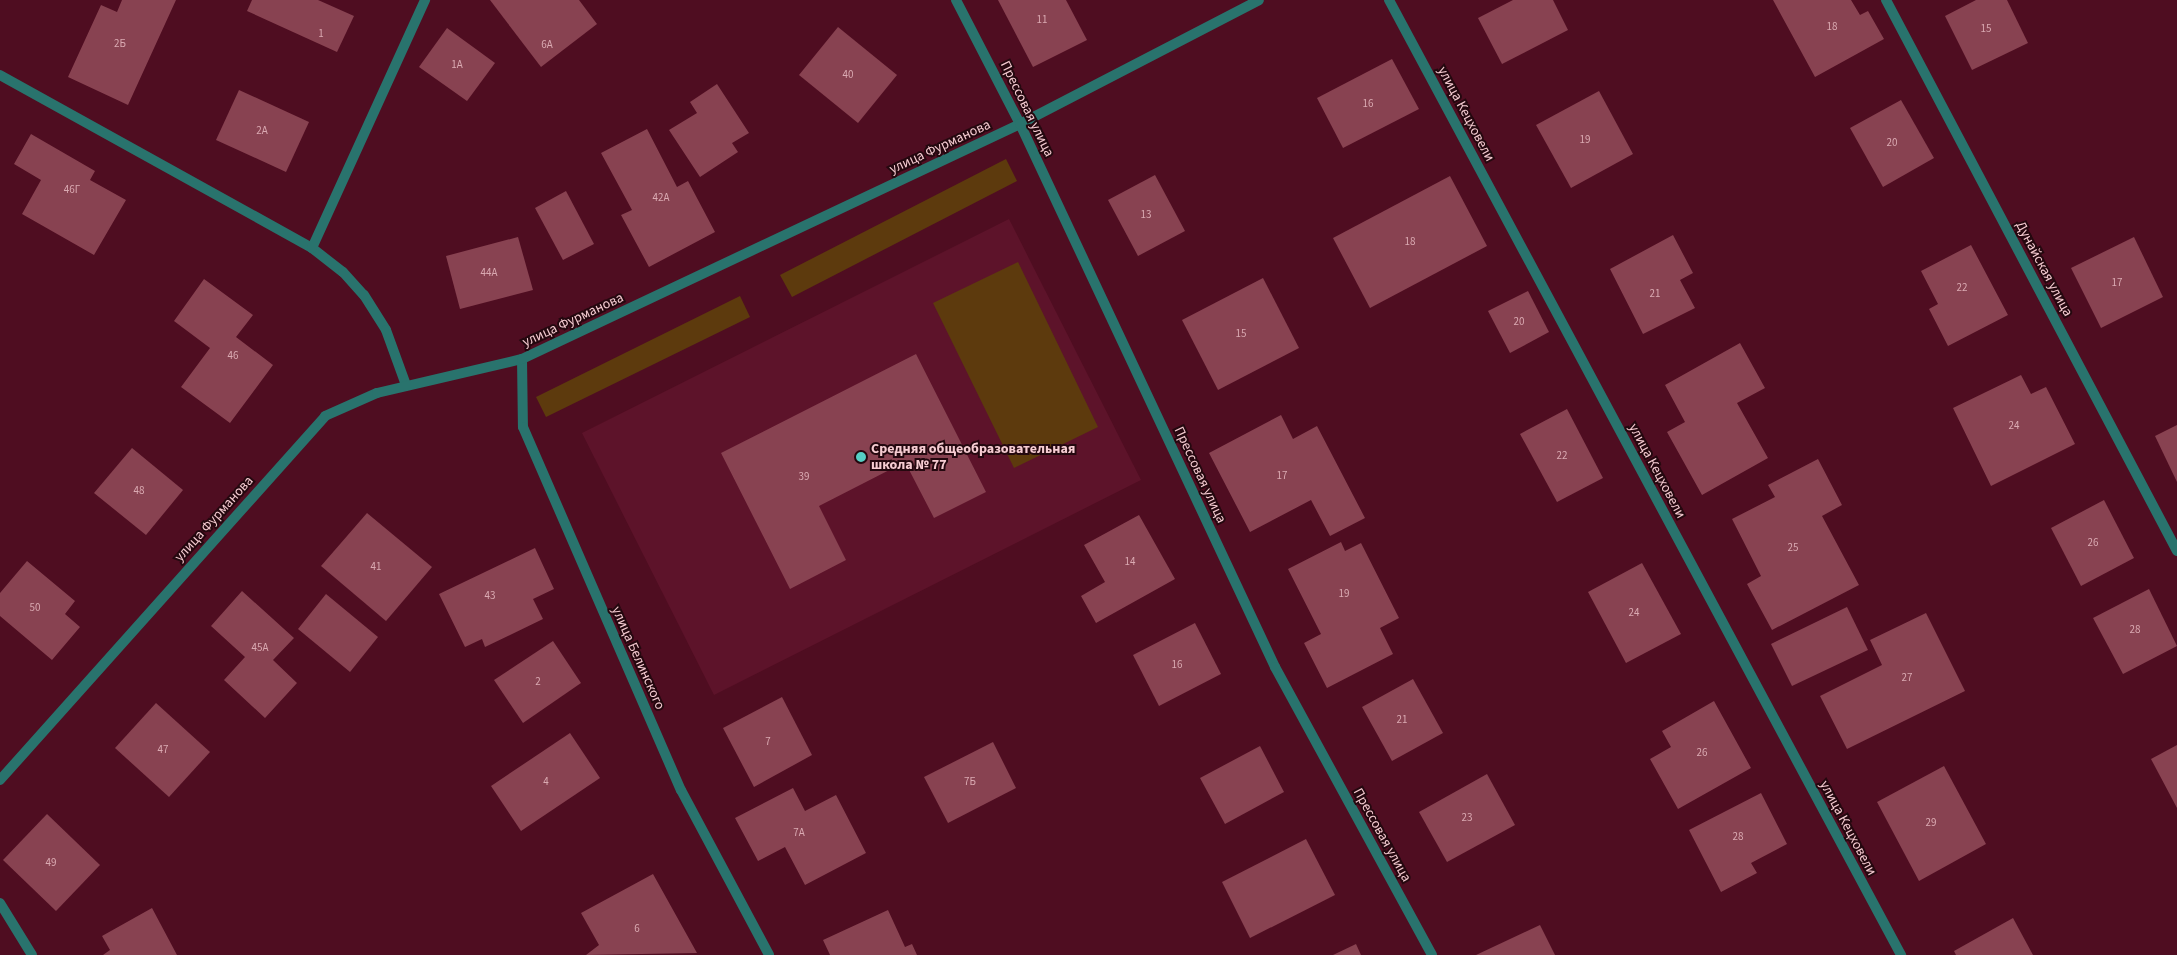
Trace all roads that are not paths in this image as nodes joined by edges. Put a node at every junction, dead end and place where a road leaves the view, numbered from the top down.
1 (424, 0) edge
2 (956, 0) edge
3 (1259, 0) edge
4 (1389, 0) edge
5 (1886, 0) edge
6 (0, 75) edge
7 (1020, 124) junction
8 (312, 248) junction
9 (522, 359) junction
10 (406, 385) junction
11 (2177, 551) edge
12 (0, 780) edge
13 (0, 903) edge
14 (32, 955) edge
15 (769, 955) edge
16 (1432, 955) edge
17 (1901, 955) edge

1 - 8 street
2 - 7 street, Прессовая улица
3 - 7 street, улица Фурманова
4 - 17 street, улица Кецховели
5 - 11 street, Дунайская улица
6 - 8 street
7 - 9 street, улица Фурманова
7 - 16 street, Прессовая улица
8 - 10 street
9 - 10 street, улица Фурманова
9 - 15 street, улица Белинского
10 - 12 street, улица Фурманова
13 - 14 street

